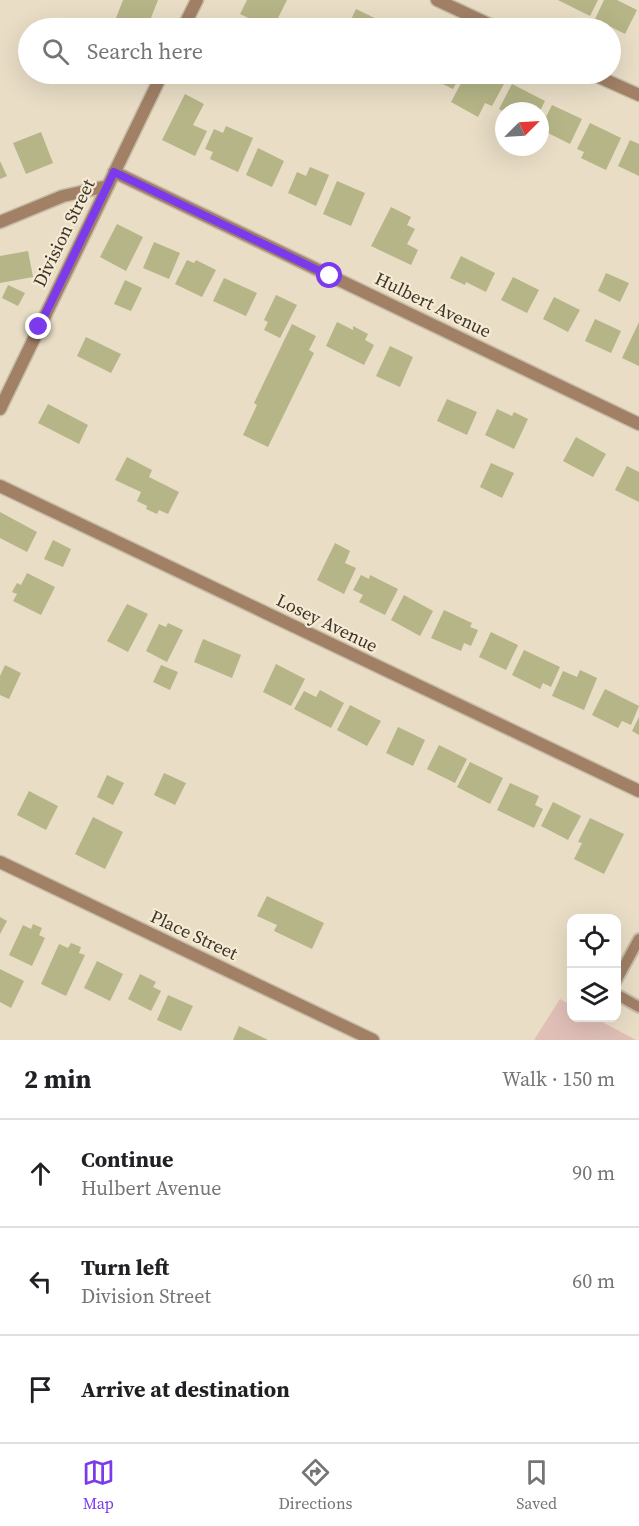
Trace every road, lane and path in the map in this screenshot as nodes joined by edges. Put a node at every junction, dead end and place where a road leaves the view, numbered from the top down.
1 (197, 0) edge
2 (437, 0) edge
3 (188, 18) edge
4 (476, 18) edge
5 (157, 84) edge
6 (614, 84) edge
7 (639, 95) edge
8 (114, 172) junction
9 (108, 186) junction
10 (0, 222) edge
11 (0, 409) edge
12 (639, 424) edge
13 (0, 486) edge
14 (639, 791) edge
15 (0, 862) edge
16 (639, 939) edge
17 (621, 972) edge
18 (621, 997) edge
19 (639, 1007) edge
20 (373, 1040) edge

1 - 3 street
2 - 4 street
5 - 8 street, Division Street
6 - 7 street
8 - 9 street, Division Street
8 - 12 street, Hulbert Avenue
9 - 10 street
9 - 11 street, Division Street
13 - 14 street, Losey Avenue
15 - 20 street, Place Street
16 - 17 lane
18 - 19 lane

